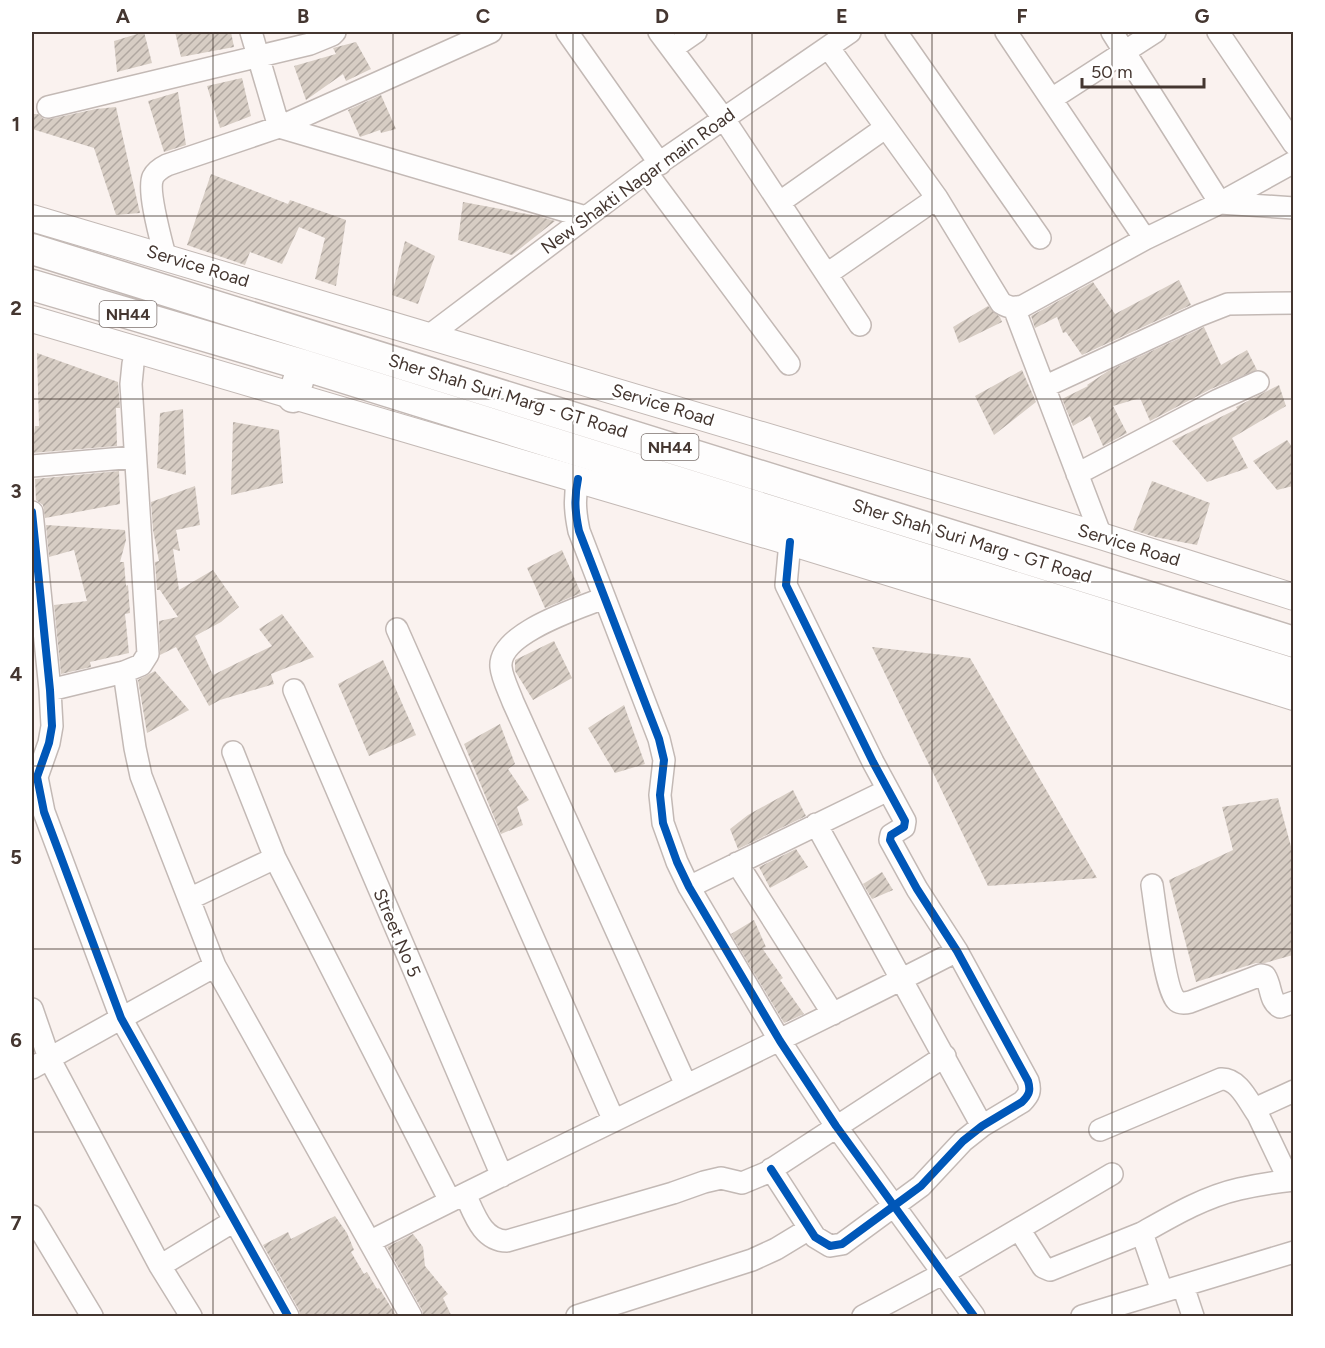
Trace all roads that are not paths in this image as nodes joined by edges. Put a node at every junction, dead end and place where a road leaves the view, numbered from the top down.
1 (251, 32) edge
2 (335, 32) edge
3 (491, 32) edge
4 (567, 32) edge
5 (659, 32) edge
6 (696, 32) edge
7 (850, 32) edge
8 (896, 32) edge
9 (1006, 32) edge
10 (1112, 32) edge
11 (1155, 32) edge
12 (1218, 32) edge
13 (828, 47) junction
14 (673, 48) junction
15 (1126, 52) junction
16 (257, 57) junction
17 (1053, 98) junction
18 (48, 107) dead end
19 (724, 119) junction
20 (279, 127) junction
21 (885, 128) junction
22 (1293, 144) edge
23 (1293, 162) edge
24 (653, 168) junction
25 (937, 198) junction
26 (780, 202) junction
27 (1220, 203) junction
28 (1293, 208) edge
29 (586, 217) junction
30 (32, 218) edge
31 (1040, 238) dead end
32 (1145, 239) junction
33 (32, 249) edge
34 (165, 256) junction
35 (827, 274) junction
36 (32, 285) edge
37 (1293, 303) edge
38 (1014, 308) junction
39 (32, 319) edge
40 (860, 325) dead end
41 (430, 335) junction
42 (137, 350) junction
43 (789, 364) dead end
44 (303, 365) junction
45 (1258, 382) dead end
46 (1044, 387) junction
47 (292, 397) junction
48 (135, 457) junction
49 (32, 466) edge
50 (1077, 474) junction
51 (578, 480) junction
52 (32, 512) edge
53 (1101, 536) junction
54 (790, 542) junction
55 (1293, 597) edge
56 (604, 598) junction
57 (397, 629) dead end
58 (1293, 642) edge
59 (124, 672) junction
60 (1293, 674) edge
61 (50, 690) junction
62 (294, 690) dead end
63 (1293, 697) edge
64 (233, 752) dead end
65 (888, 790) junction
66 (816, 824) junction
67 (275, 858) junction
68 (737, 863) junction
69 (1152, 885) dead end
70 (689, 887) junction
71 (189, 899) junction
72 (957, 951) junction
73 (215, 966) junction
74 (902, 979) junction
75 (1293, 1002) edge
76 (32, 1008) edge
77 (833, 1014) junction
78 (121, 1018) junction
79 (780, 1041) junction
80 (945, 1056) junction
81 (40, 1063) edge
82 (686, 1085) junction
83 (1293, 1091) edge
84 (1258, 1115) junction
85 (614, 1121) junction
86 (836, 1126) junction
87 (982, 1126) junction
88 (1100, 1130) dead end
89 (771, 1169) junction
90 (1112, 1174) dead end
91 (502, 1176) junction
92 (1291, 1180) edge
93 (458, 1197) junction
94 (894, 1206) junction
95 (32, 1216) edge
96 (234, 1221) junction
97 (809, 1229) junction
98 (1018, 1229) junction
99 (1142, 1233) junction
100 (370, 1241) junction
101 (1293, 1252) edge
102 (160, 1266) junction
103 (944, 1273) junction
104 (1183, 1286) junction
105 (1162, 1291) junction
106 (86, 1315) edge
107 (191, 1317) edge
108 (288, 1317) edge
109 (411, 1317) edge
110 (577, 1317) edge
111 (863, 1317) edge
112 (974, 1317) edge
113 (1083, 1317) edge
114 (1193, 1317) edge

1 - 16 street
2 - 16 street
3 - 20 street
4 - 24 street
5 - 14 street
6 - 14 street
7 - 13 street, New Shakti Nagar main Road
8 - 31 street
9 - 17 street
10 - 15 street
11 - 15 street
12 - 22 street
13 - 19 street, New Shakti Nagar main Road
13 - 21 street
14 - 19 street
15 - 17 street
15 - 27 street
16 - 18 street
16 - 20 street
17 - 32 street
19 - 24 street, New Shakti Nagar main Road
19 - 26 street
20 - 29 street
20 - 34 street
21 - 25 street
21 - 26 street
23 - 27 street
24 - 29 street, New Shakti Nagar main Road
24 - 43 street
25 - 35 street
25 - 38 street
26 - 35 street
27 - 28 street
27 - 32 street
29 - 41 street, New Shakti Nagar main Road
30 - 34 main road, Service Road
32 - 38 street
33 - 58 highway, Sher Shah Suri Marg - GT Road / NH44
34 - 41 main road, Service Road
35 - 40 street
36 - 44 highway, NH44
37 - 46 street
38 - 46 street
39 - 42 main road
41 - 53 main road, Service Road
42 - 47 main road
42 - 48 street
44 - 47 highway
44 - 60 highway, Sher Shah Suri Marg - GT Road / NH44
45 - 50 street
46 - 50 street
47 - 51 main road
48 - 49 street
48 - 59 street
50 - 53 street
51 - 54 main road
51 - 56 street
52 - 61 street
53 - 55 main road, Service Road
54 - 63 main road
54 - 65 street
56 - 70 street
56 - 82 street
57 - 85 street
59 - 61 street
59 - 71 street
61 - 78 street
62 - 91 street, Street No 5
64 - 67 street
65 - 66 street
65 - 72 street
66 - 68 street
66 - 74 street
67 - 71 street
67 - 93 street
68 - 70 street
68 - 77 street
69 - 75 street
70 - 79 street
71 - 73 street
72 - 74 street
72 - 87 street
73 - 78 street
73 - 100 street
74 - 77 street
74 - 80 street
76 - 81 street
77 - 79 street
78 - 81 street
78 - 96 street
79 - 82 street
79 - 86 street
80 - 86 street
80 - 87 street
81 - 102 street
82 - 85 street
83 - 84 street
84 - 88 street
84 - 92 street
85 - 91 street
86 - 89 street
86 - 94 street
87 - 94 street
89 - 93 street
89 - 97 street
90 - 98 street
91 - 93 street
92 - 99 street
93 - 100 street
94 - 97 street
94 - 103 street
95 - 106 street
96 - 102 street
96 - 108 street
97 - 110 street
98 - 99 street
98 - 103 street
99 - 105 street
100 - 109 street
101 - 104 street
102 - 107 street
103 - 111 street
103 - 112 street
104 - 105 street
104 - 114 street
105 - 113 street

